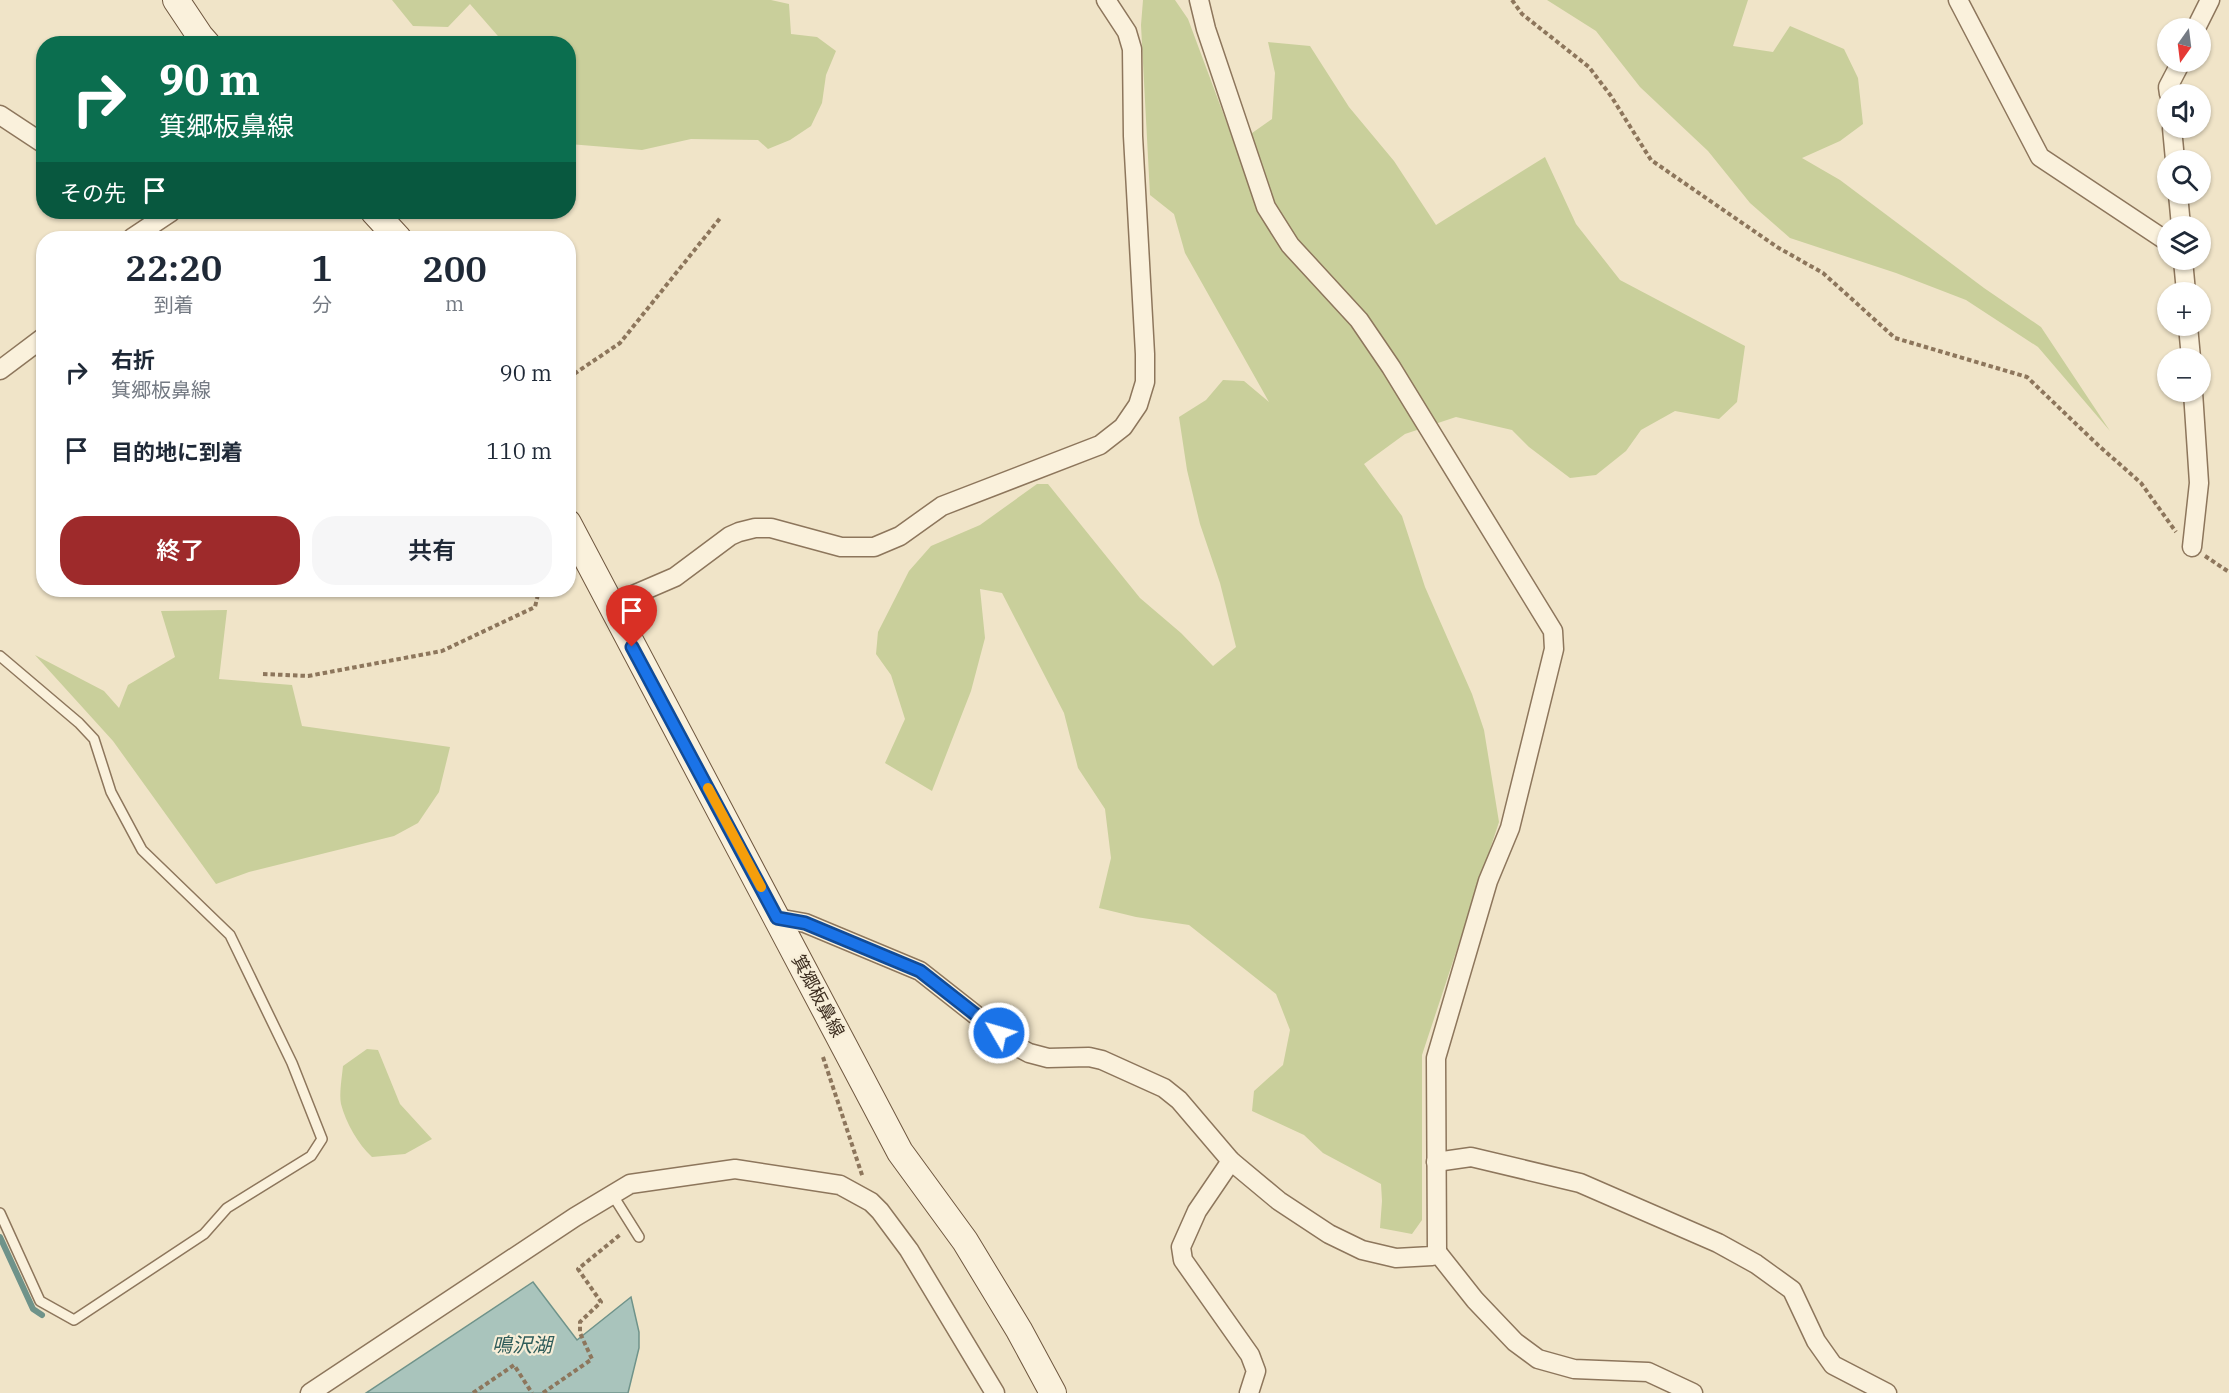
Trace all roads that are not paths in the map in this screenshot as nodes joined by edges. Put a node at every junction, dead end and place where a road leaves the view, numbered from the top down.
1 (176, 0) edge
2 (1106, 0) edge
3 (1199, 0) edge
4 (1958, 0) edge
5 (2210, 0) edge
6 (2201, 18) edge
7 (200, 36) edge
8 (0, 115) edge
9 (36, 139) edge
10 (160, 219) edge
11 (380, 219) edge
12 (142, 231) edge
13 (392, 231) edge
14 (2157, 235) edge
15 (36, 343) edge
16 (0, 370) edge
17 (2194, 402) edge
18 (576, 539) edge
19 (2192, 547) road end
20 (610, 605) junction
21 (0, 656) edge
22 (777, 918) junction
23 (1231, 1161) junction
24 (1436, 1162) junction
25 (612, 1194) junction
26 (0, 1213) edge
27 (639, 1237) dead end
28 (1437, 1252) junction
29 (310, 1393) edge
30 (995, 1393) edge
31 (1053, 1393) edge
32 (1249, 1393) edge
33 (1693, 1393) edge
34 (1887, 1393) edge

1 - 7 main road
2 - 20 street
3 - 24 street
4 - 14 street
5 - 6 street
8 - 9 street
10 - 12 street
11 - 13 main road
15 - 16 street
17 - 19 street
18 - 20 main road, 箕郷板鼻線
20 - 22 main road, 箕郷板鼻線
21 - 26 lane
22 - 23 street
22 - 31 main road, 箕郷板鼻線
23 - 28 street
23 - 32 street
24 - 28 street
24 - 34 street
25 - 27 lane
25 - 29 street
25 - 30 street
28 - 33 street

